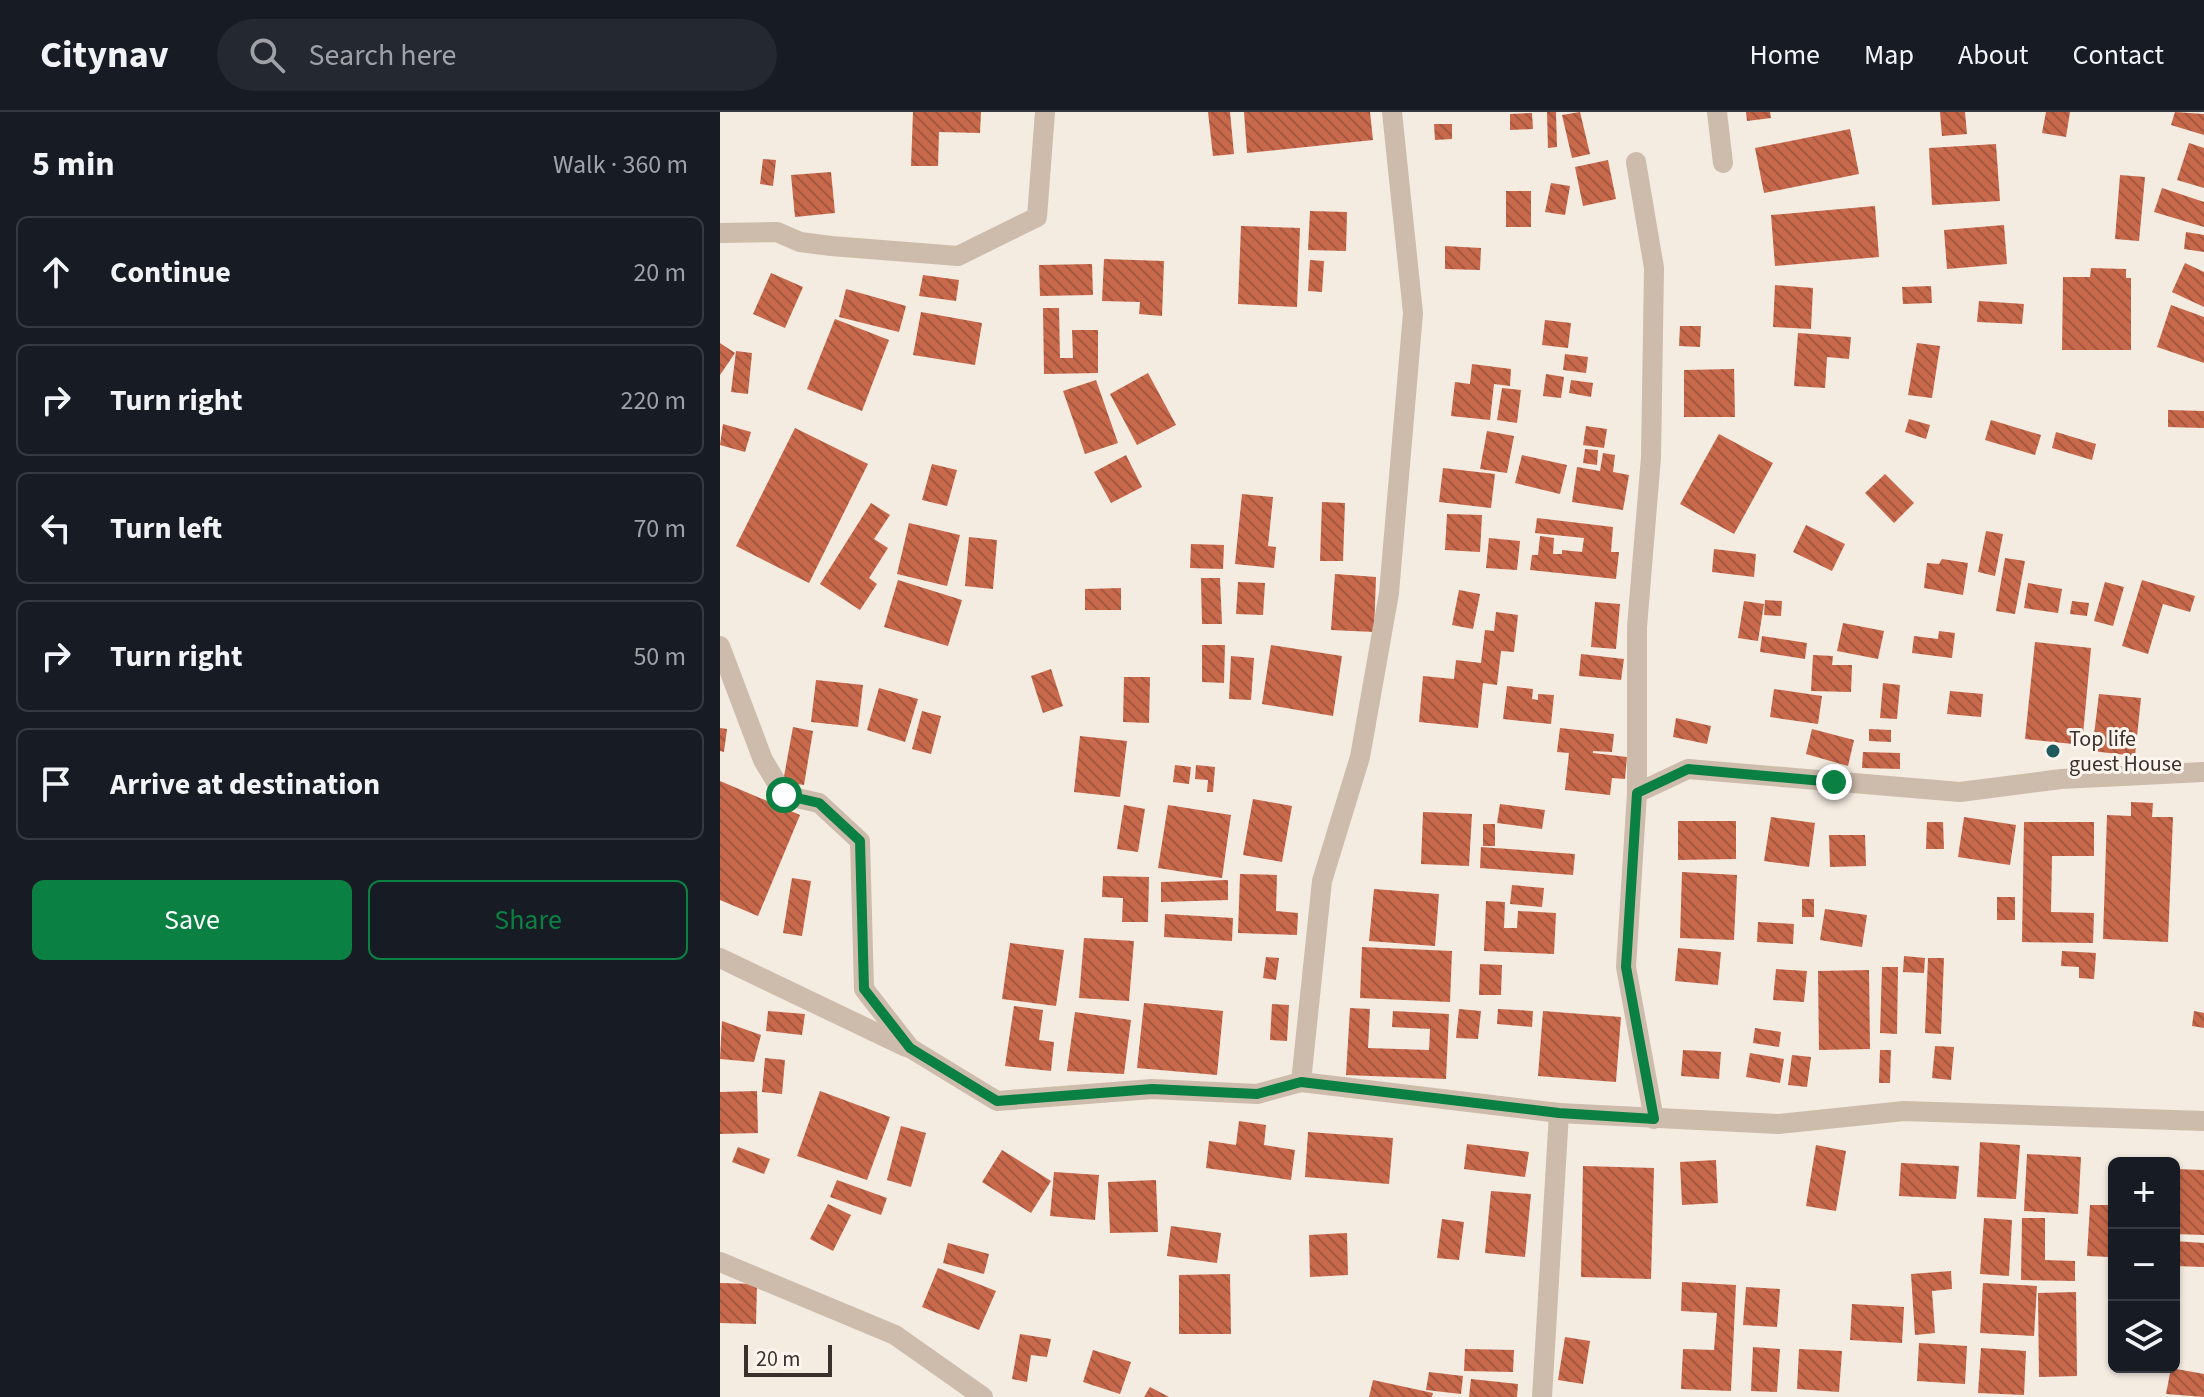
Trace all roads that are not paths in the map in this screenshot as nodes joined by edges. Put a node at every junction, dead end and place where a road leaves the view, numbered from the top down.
1 (1045, 112) edge
2 (1392, 112) edge
3 (1717, 112) edge
4 (1636, 162) dead end
5 (1723, 163) dead end
6 (720, 233) edge
7 (720, 646) edge
8 (2204, 772) edge
9 (1637, 793) junction
10 (720, 958) edge
11 (910, 1048) junction
12 (1301, 1082) junction
13 (1559, 1113) junction
14 (1654, 1119) junction
15 (2204, 1121) edge
16 (720, 1262) edge
17 (983, 1397) edge
18 (1542, 1397) edge

1 - 6 street
2 - 12 street
3 - 5 street
4 - 9 street
7 - 11 street
8 - 9 street
9 - 14 street
10 - 11 street
11 - 12 street
12 - 13 street
13 - 14 street
13 - 18 street
14 - 15 street
16 - 17 street

